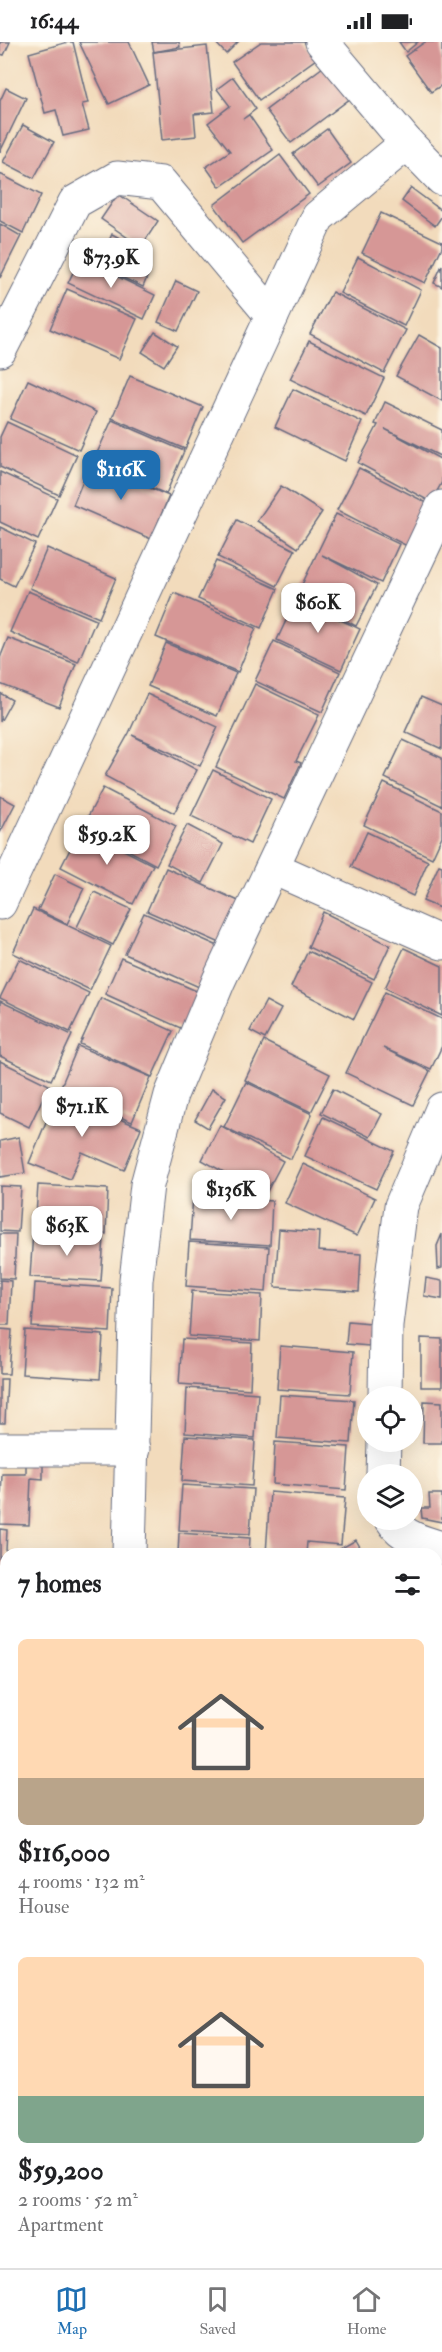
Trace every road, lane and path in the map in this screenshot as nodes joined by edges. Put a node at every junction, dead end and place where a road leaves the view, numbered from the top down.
1 (322, 42) edge
2 (407, 143) junction
3 (442, 179) edge
4 (272, 316) junction
5 (0, 350) edge
6 (442, 507) edge
7 (273, 868) junction
8 (0, 903) edge
9 (442, 943) edge
10 (442, 1109) edge
11 (385, 1386) edge
12 (0, 1449) edge
13 (133, 1449) junction
14 (401, 1530) edge
15 (129, 1548) edge
16 (442, 1548) edge

1 - 2 street
2 - 3 street
2 - 4 street
4 - 5 street
4 - 8 street
6 - 7 street
7 - 9 street
7 - 13 street
10 - 11 street
12 - 13 street
13 - 15 street
14 - 16 street

